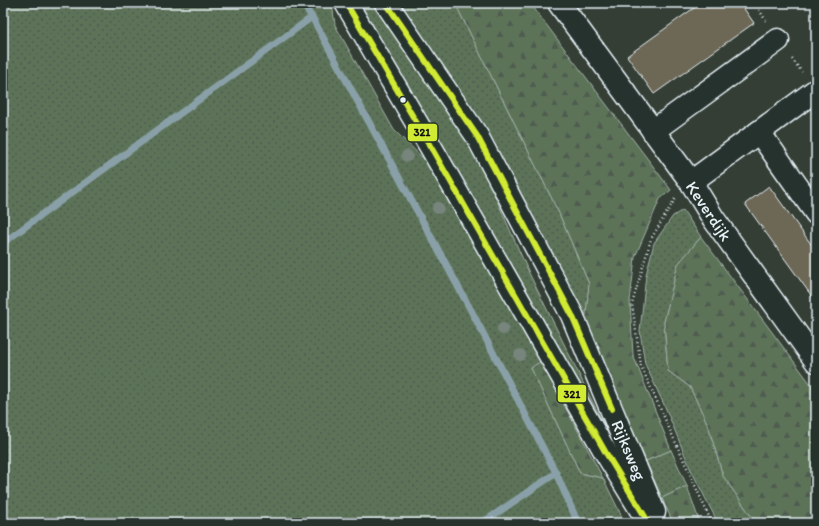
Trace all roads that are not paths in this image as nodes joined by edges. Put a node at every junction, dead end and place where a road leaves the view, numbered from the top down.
1 (346, 3) edge
2 (386, 3) edge
3 (559, 3) edge
4 (778, 40) dead end
5 (816, 90) edge
6 (653, 131) junction
7 (759, 132) junction
8 (690, 182) junction
9 (816, 213) edge
10 (816, 361) edge
11 (649, 523) edge
12 (659, 523) edge

1 - 11 main road, Rijksweg
2 - 12 main road, Rijksweg
3 - 6 main road, Keverdijk
4 - 6 main road
5 - 7 main road
6 - 8 main road, Keverdijk
7 - 8 main road
7 - 9 main road
8 - 10 main road, Keverdijk

